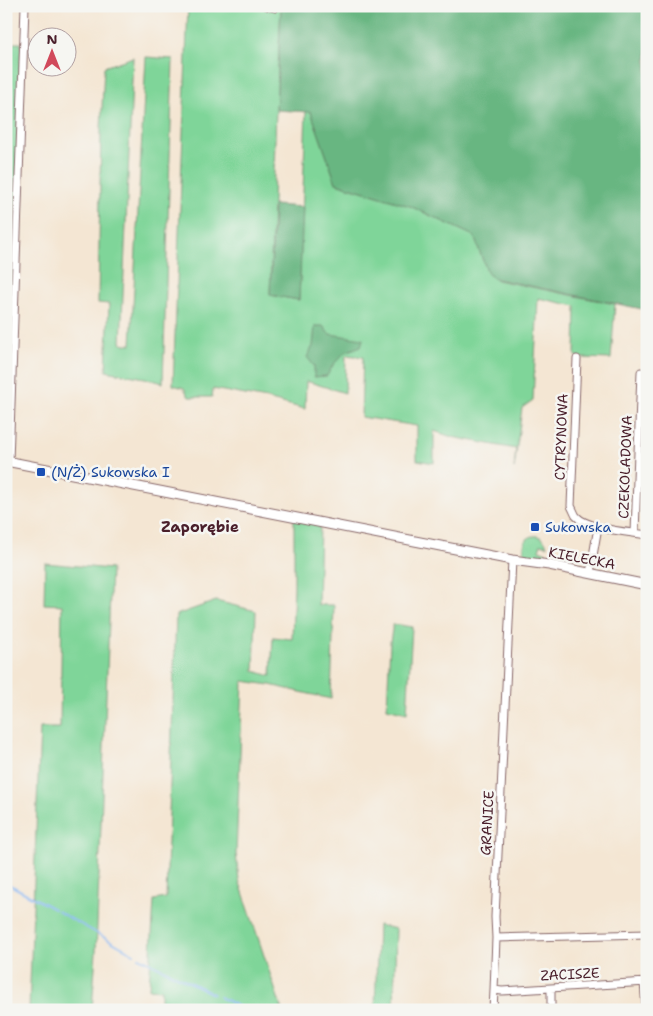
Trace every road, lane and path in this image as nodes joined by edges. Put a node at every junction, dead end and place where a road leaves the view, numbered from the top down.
1 (24, 6) edge
2 (577, 359) dead end
3 (642, 372) dead end
4 (7, 461) edge
5 (598, 527) junction
6 (635, 533) junction
7 (647, 535) edge
8 (512, 560) junction
9 (590, 573) junction
10 (647, 584) edge
11 (647, 934) edge
12 (496, 938) junction
13 (645, 982) edge
14 (551, 988) junction
15 (494, 990) junction
16 (493, 1010) edge
17 (550, 1010) edge
18 (646, 1010) edge

1 - 4 street
2 - 5 street, CYTRYNOWA
3 - 6 street, CZEKOLADOWA
4 - 8 street
5 - 6 street
5 - 9 street
6 - 7 street
8 - 9 street, KIELECKA
8 - 12 street, GRANICE
9 - 10 street, KIELECKA
11 - 12 street
12 - 15 street
13 - 14 street, ZACISZE
13 - 18 street
14 - 15 street, ZACISZE
14 - 17 street
15 - 16 street

